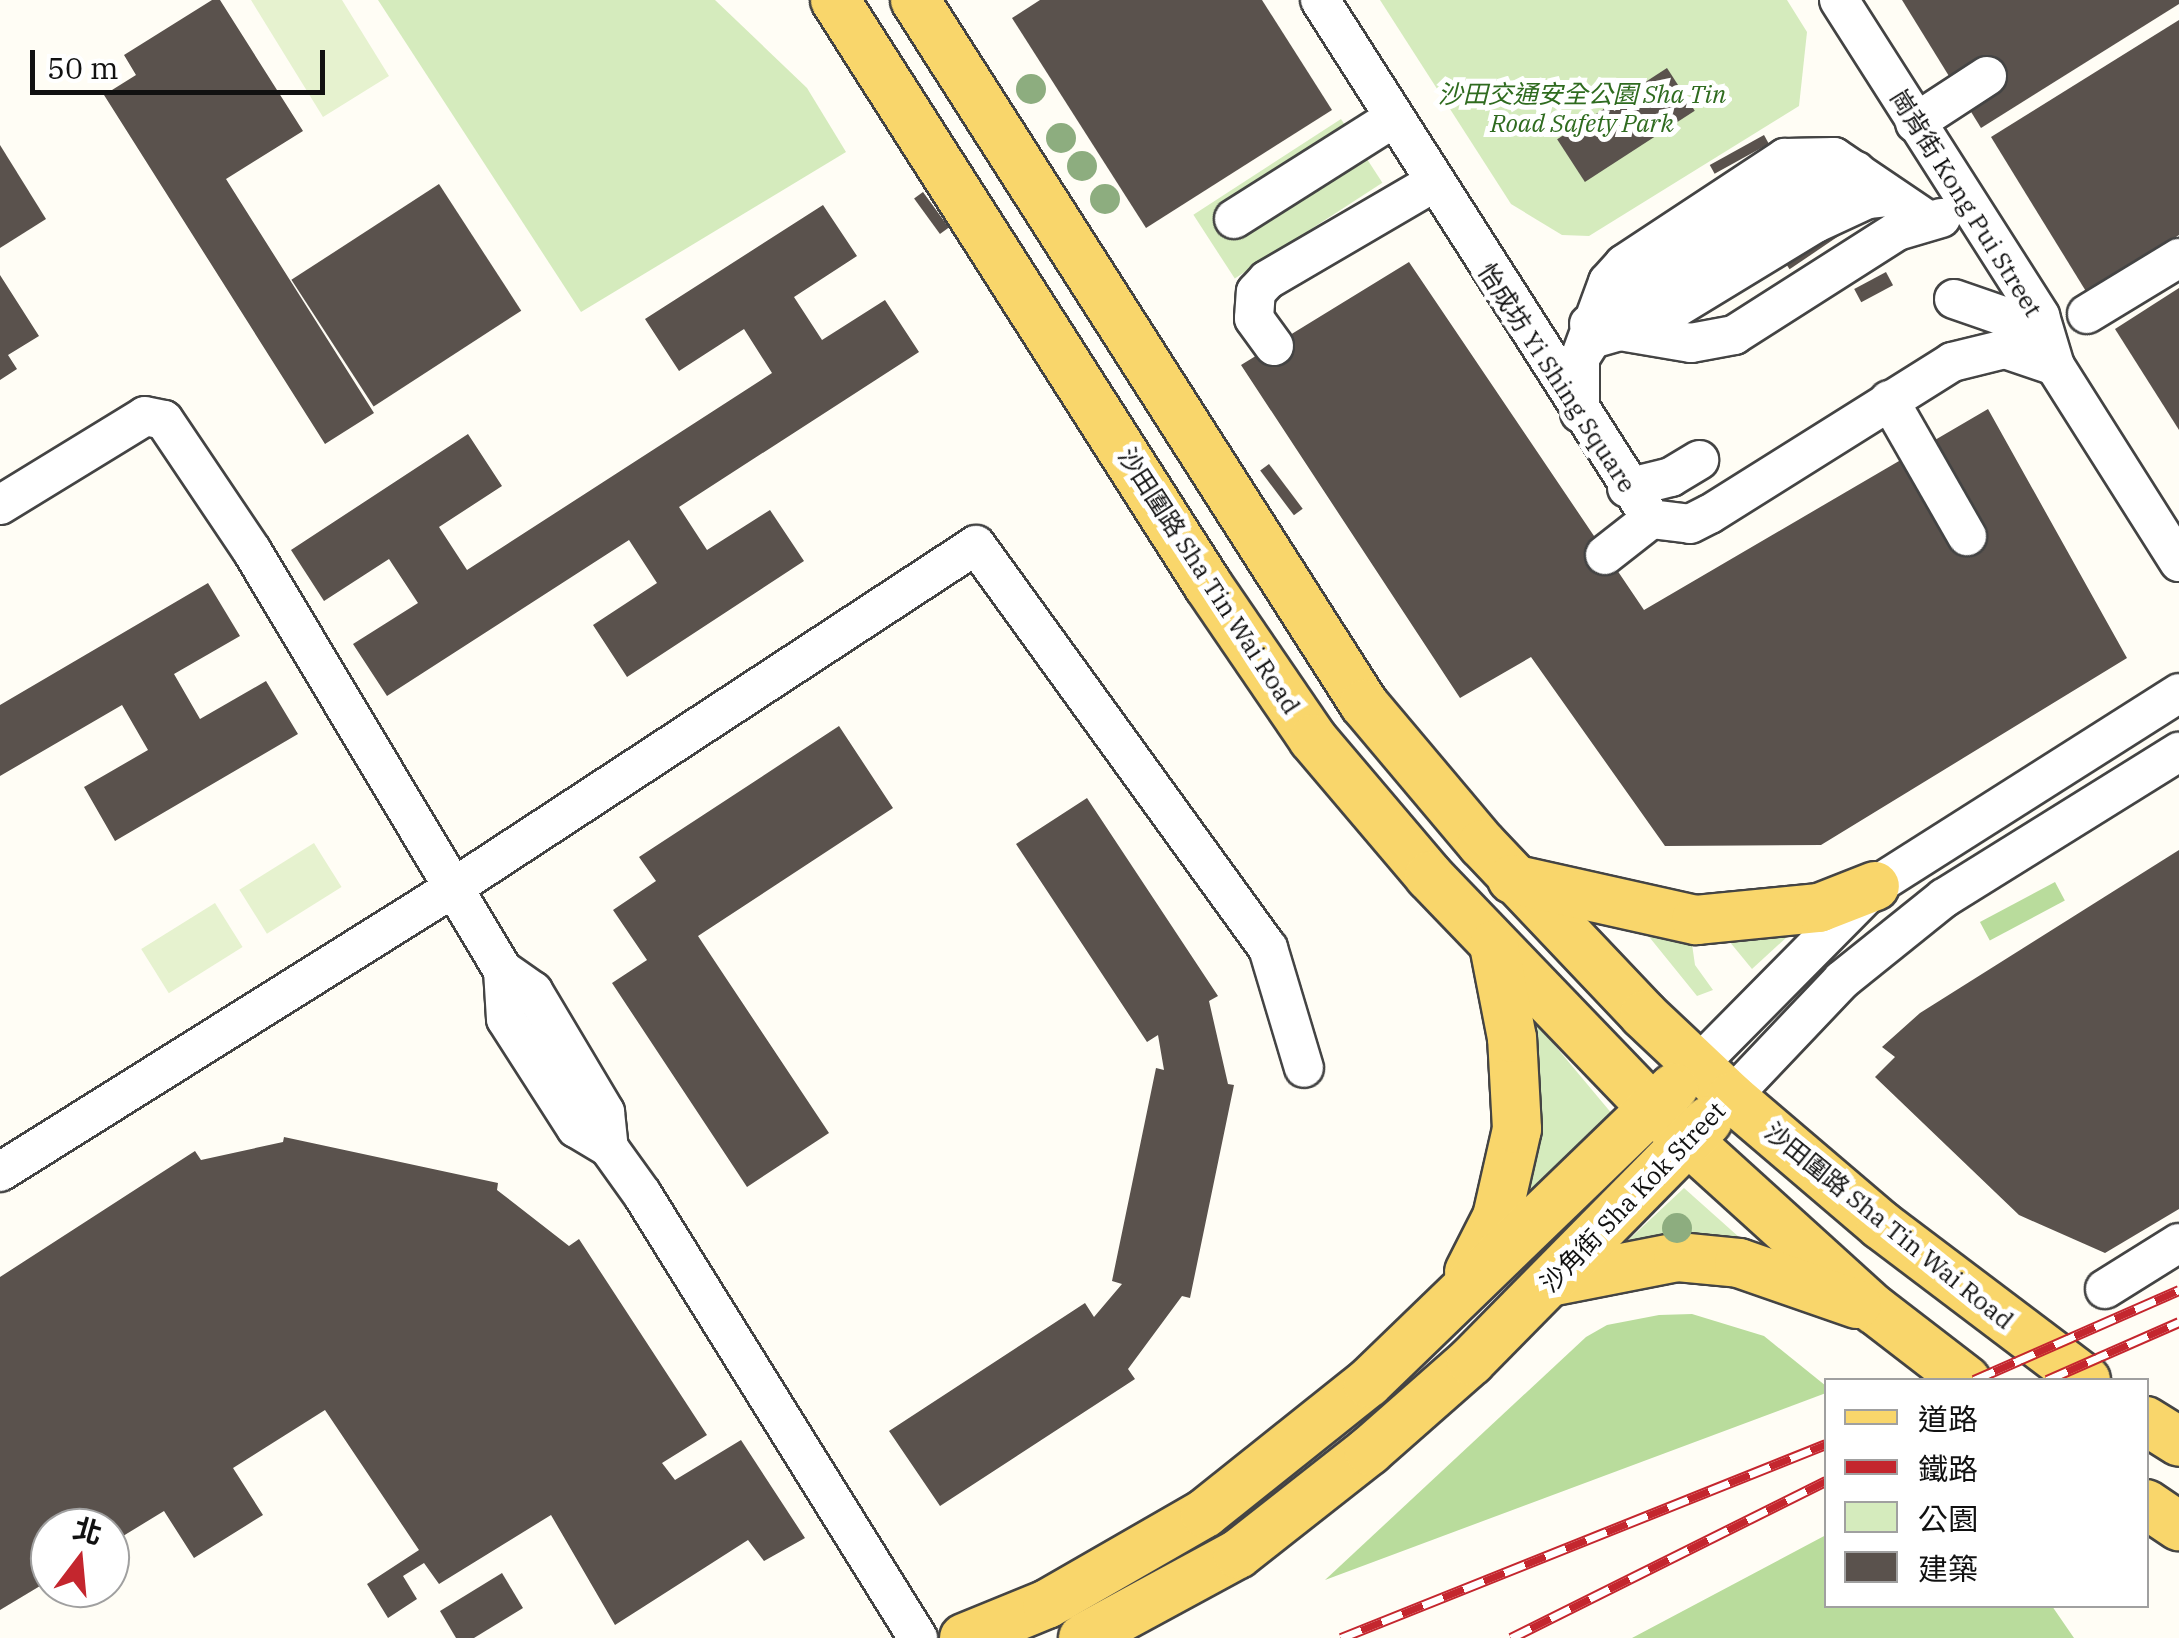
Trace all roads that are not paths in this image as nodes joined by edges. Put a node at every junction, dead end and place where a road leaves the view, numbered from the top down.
1 (835, 0) edge
2 (915, 0) edge
3 (1320, 0) edge
4 (1839, 0) edge
5 (1987, 76) dead end
6 (1392, 119) junction
7 (1914, 123) junction
8 (1433, 183) junction
9 (1888, 197) junction
10 (1234, 219) dead end
11 (1927, 220) junction
12 (1983, 225) junction
13 (2179, 258) edge
14 (1954, 299) dead end
15 (2088, 314) dead end
16 (1635, 333) junction
17 (1584, 341) junction
18 (1274, 346) dead end
19 (2055, 366) junction
20 (1889, 400) junction
21 (1580, 416) junction
22 (1699, 460) dead end
23 (1627, 488) junction
24 (0, 505) edge
25 (1651, 519) junction
26 (1967, 536) dead end
27 (1606, 554) dead end
28 (2179, 562) edge
29 (2179, 693) edge
30 (2179, 752) edge
31 (1512, 879) junction
32 (1875, 886) junction
33 (453, 888) junction
34 (1494, 945) junction
35 (1698, 1064) junction
36 (1304, 1068) dead end
37 (1732, 1097) junction
38 (1653, 1109) junction
39 (1688, 1142) junction
40 (5, 1158) edge
41 (2179, 1243) edge
42 (1550, 1282) junction
43 (2104, 1289) dead end
44 (1875, 1310) junction
45 (1440, 1316) junction
46 (1963, 1378) edge
47 (2083, 1378) edge
48 (2149, 1423) edge
49 (2179, 1442) edge
50 (2149, 1506) edge
51 (2179, 1526) edge
52 (918, 1638) edge
53 (964, 1638) edge
54 (1084, 1638) edge

1 - 34 main road, 沙田圍路 Sha Tin Wai Road
2 - 31 main road, 沙田圍路 Sha Tin Wai Road
3 - 6 street, 怡成坊 Yi Shing Square
4 - 7 street, 崗背街 Kong Pui Street
5 - 7 street
6 - 8 street, 怡成坊 Yi Shing Square
6 - 10 street
7 - 12 street, 崗背街 Kong Pui Street
8 - 18 street
8 - 21 street, 怡成坊 Yi Shing Square
9 - 11 street
9 - 16 street
9 - 17 street
11 - 12 street
11 - 16 street
12 - 19 street, 崗背街 Kong Pui Street
13 - 15 street
14 - 19 street
16 - 17 street
17 - 21 street
19 - 20 street, 怡成坊 Yi Shing Square
19 - 28 street, 崗背街 Kong Pui Street
20 - 25 street, 怡成坊 Yi Shing Square
20 - 26 street
21 - 23 street, 怡成坊 Yi Shing Square
22 - 23 street
23 - 25 street, 怡成坊 Yi Shing Square
24 - 33 street
25 - 27 street
29 - 32 street, 沙角街 Sha Kok Street
30 - 37 street, 沙角街 Sha Kok Street
31 - 32 main road
31 - 35 main road, 沙田圍路 Sha Tin Wai Road
32 - 35 street, 沙角街 Sha Kok Street
33 - 36 street
33 - 40 street
33 - 52 street
34 - 38 main road, 沙田圍路 Sha Tin Wai Road
34 - 45 main road
35 - 37 main road, 沙田圍路 Sha Tin Wai Road
35 - 38 main road
37 - 39 main road, 沙角街 Sha Kok Street
37 - 47 main road, 沙田圍路 Sha Tin Wai Road
38 - 39 main road, 沙田圍路 Sha Tin Wai Road
38 - 45 main road, 沙角街 Sha Kok Street
39 - 42 main road, 沙角街 Sha Kok Street
39 - 44 main road, 沙田圍路 Sha Tin Wai Road
41 - 43 street
42 - 44 main road
42 - 54 main road, 沙角街 Sha Kok Street
44 - 46 main road, 沙田圍路 Sha Tin Wai Road
45 - 53 main road, 沙角街 Sha Kok Street
48 - 49 main road
50 - 51 main road

